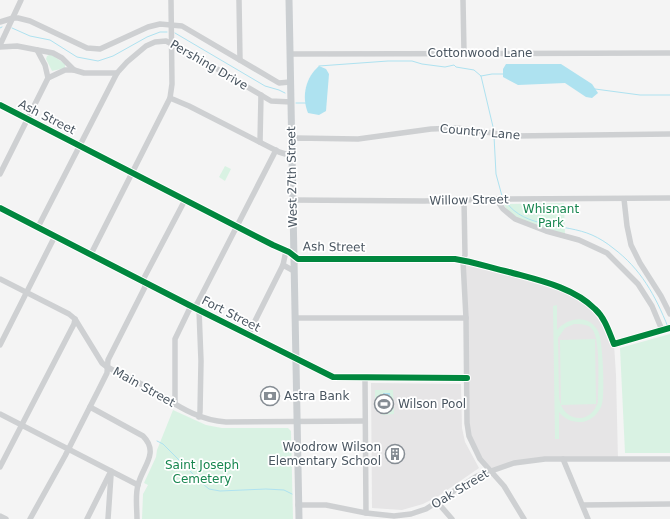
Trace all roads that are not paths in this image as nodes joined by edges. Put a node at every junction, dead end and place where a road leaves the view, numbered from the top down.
1 (21, 0) edge
2 (171, 0) edge
3 (240, 0) edge
4 (289, 0) edge
5 (463, 0) edge
6 (12, 18) junction
7 (0, 22) edge
8 (171, 24) junction
9 (171, 44) junction
10 (0, 46) edge
11 (37, 50) junction
12 (464, 52) junction
13 (670, 53) edge
14 (290, 54) junction
15 (240, 60) junction
16 (74, 70) junction
17 (117, 73) junction
18 (48, 78) junction
19 (290, 82) junction
20 (262, 95) junction
21 (170, 98) junction
22 (291, 102) junction
23 (0, 105) edge
24 (27, 119) junction
25 (670, 134) edge
26 (292, 139) junction
27 (260, 142) junction
28 (80, 146) junction
29 (276, 150) junction
30 (292, 156) junction
31 (131, 172) junction
32 (0, 174) edge
33 (670, 198) edge
34 (497, 199) junction
35 (624, 199) junction
36 (185, 200) junction
37 (292, 200) junction
38 (464, 200) junction
39 (0, 208) edge
40 (237, 226) junction
41 (38, 227) junction
42 (55, 236) junction
43 (286, 251) junction
44 (91, 254) junction
45 (293, 255) junction
46 (464, 261) junction
47 (283, 265) junction
48 (294, 271) junction
49 (0, 279) edge
50 (144, 282) junction
51 (27, 293) junction
52 (196, 308) junction
53 (670, 314) edge
54 (294, 318) junction
55 (466, 318) junction
56 (75, 319) junction
57 (670, 328) edge
58 (662, 330) junction
59 (248, 335) junction
60 (0, 345) edge
61 (296, 359) junction
62 (107, 367) junction
63 (365, 378) junction
64 (467, 378) junction
65 (175, 404) junction
66 (90, 407) junction
67 (0, 414) edge
68 (199, 417) junction
69 (297, 421) junction
70 (365, 421) junction
71 (22, 425) junction
72 (68, 449) junction
73 (563, 459) junction
74 (670, 459) edge
75 (0, 467) edge
76 (111, 471) junction
77 (490, 471) junction
78 (138, 485) junction
79 (438, 503) junction
80 (670, 504) edge
81 (583, 505) junction
82 (298, 506) junction
83 (369, 513) junction
84 (0, 516) edge
85 (394, 518) edge
86 (6, 519) edge
87 (30, 519) edge
88 (87, 519) edge
89 (108, 519) edge
90 (137, 519) edge
91 (298, 519) edge
92 (375, 519) edge
93 (452, 519) edge
94 (524, 519) edge
95 (588, 519) edge

1 - 6 street
2 - 8 street
3 - 15 street
4 - 14 main road, West 27th Street
5 - 12 street
6 - 7 street
6 - 8 street
6 - 10 street
8 - 9 street
8 - 15 street
9 - 17 street, Pershing Drive
9 - 20 street, Pershing Drive
9 - 21 street
10 - 11 street
11 - 16 street
11 - 18 street
12 - 13 street, Cottonwood Lane
12 - 14 street, Cottonwood Lane
14 - 19 main road, West 27th Street
15 - 19 street
16 - 17 street
16 - 18 street
17 - 28 street, Pershing Drive
18 - 24 street
19 - 22 main road, West 27th Street
20 - 22 street, Pershing Drive
20 - 27 street
21 - 27 street
21 - 31 street
22 - 26 main road, West 27th Street
23 - 24 street, Ash Street
24 - 28 street, Ash Street
24 - 32 street
25 - 26 street, Country Lane
26 - 30 main road, West 27th Street
27 - 29 street
28 - 31 street, Ash Street
28 - 41 street, Pershing Drive
29 - 30 street
29 - 40 street
30 - 37 main road, West 27th Street
31 - 36 street, Ash Street
31 - 44 street
33 - 35 street, Willow Street
34 - 35 street, Willow Street
34 - 38 street, Willow Street
34 - 58 street
35 - 53 street
36 - 40 street, Ash Street
36 - 50 street
37 - 38 street, Willow Street
37 - 45 main road, West 27th Street
38 - 46 street
39 - 41 street, Fort Street
40 - 43 street, Ash Street
40 - 52 street
41 - 42 street, Fort Street
42 - 44 street, Fort Street
42 - 51 street
43 - 45 street, Ash Street
43 - 47 street
44 - 50 street, Fort Street
45 - 46 street, Ash Street
45 - 48 main road, West 27th Street
46 - 55 street
46 - 58 street, Ash Street
47 - 48 street
47 - 59 street
48 - 54 main road, West 27th Street
49 - 51 street, Main Street
50 - 52 street, Fort Street
50 - 62 street
51 - 56 street, Main Street
51 - 60 street
52 - 59 street, Fort Street
52 - 65 street
52 - 68 street
54 - 55 street
54 - 61 main road, West 27th Street
55 - 64 street
56 - 62 street, Main Street
56 - 71 street
57 - 58 street, Ash Street
59 - 61 street, Fort Street
61 - 63 street, Fort Street
61 - 69 main road, West 27th Street
62 - 65 street, Main Street
62 - 66 street
63 - 64 street, Fort Street
63 - 70 street
64 - 77 street
65 - 68 street, Main Street
66 - 72 street
66 - 78 street
67 - 71 street
68 - 69 street, Main Street
69 - 70 street, Main Street
69 - 82 main road, West 27th Street
70 - 83 street
71 - 72 street
71 - 75 street
72 - 76 street
72 - 87 street
73 - 74 street, Oak Street
73 - 77 street, Oak Street
73 - 81 street
76 - 78 street
76 - 88 street
76 - 89 street
77 - 79 street, Oak Street
77 - 94 street
78 - 90 street
79 - 85 street, Oak Street
79 - 93 street
80 - 81 street
81 - 95 street
82 - 83 street, Oak Street
82 - 91 main road, West 27th Street
83 - 85 street, Oak Street
83 - 92 street
84 - 86 street

